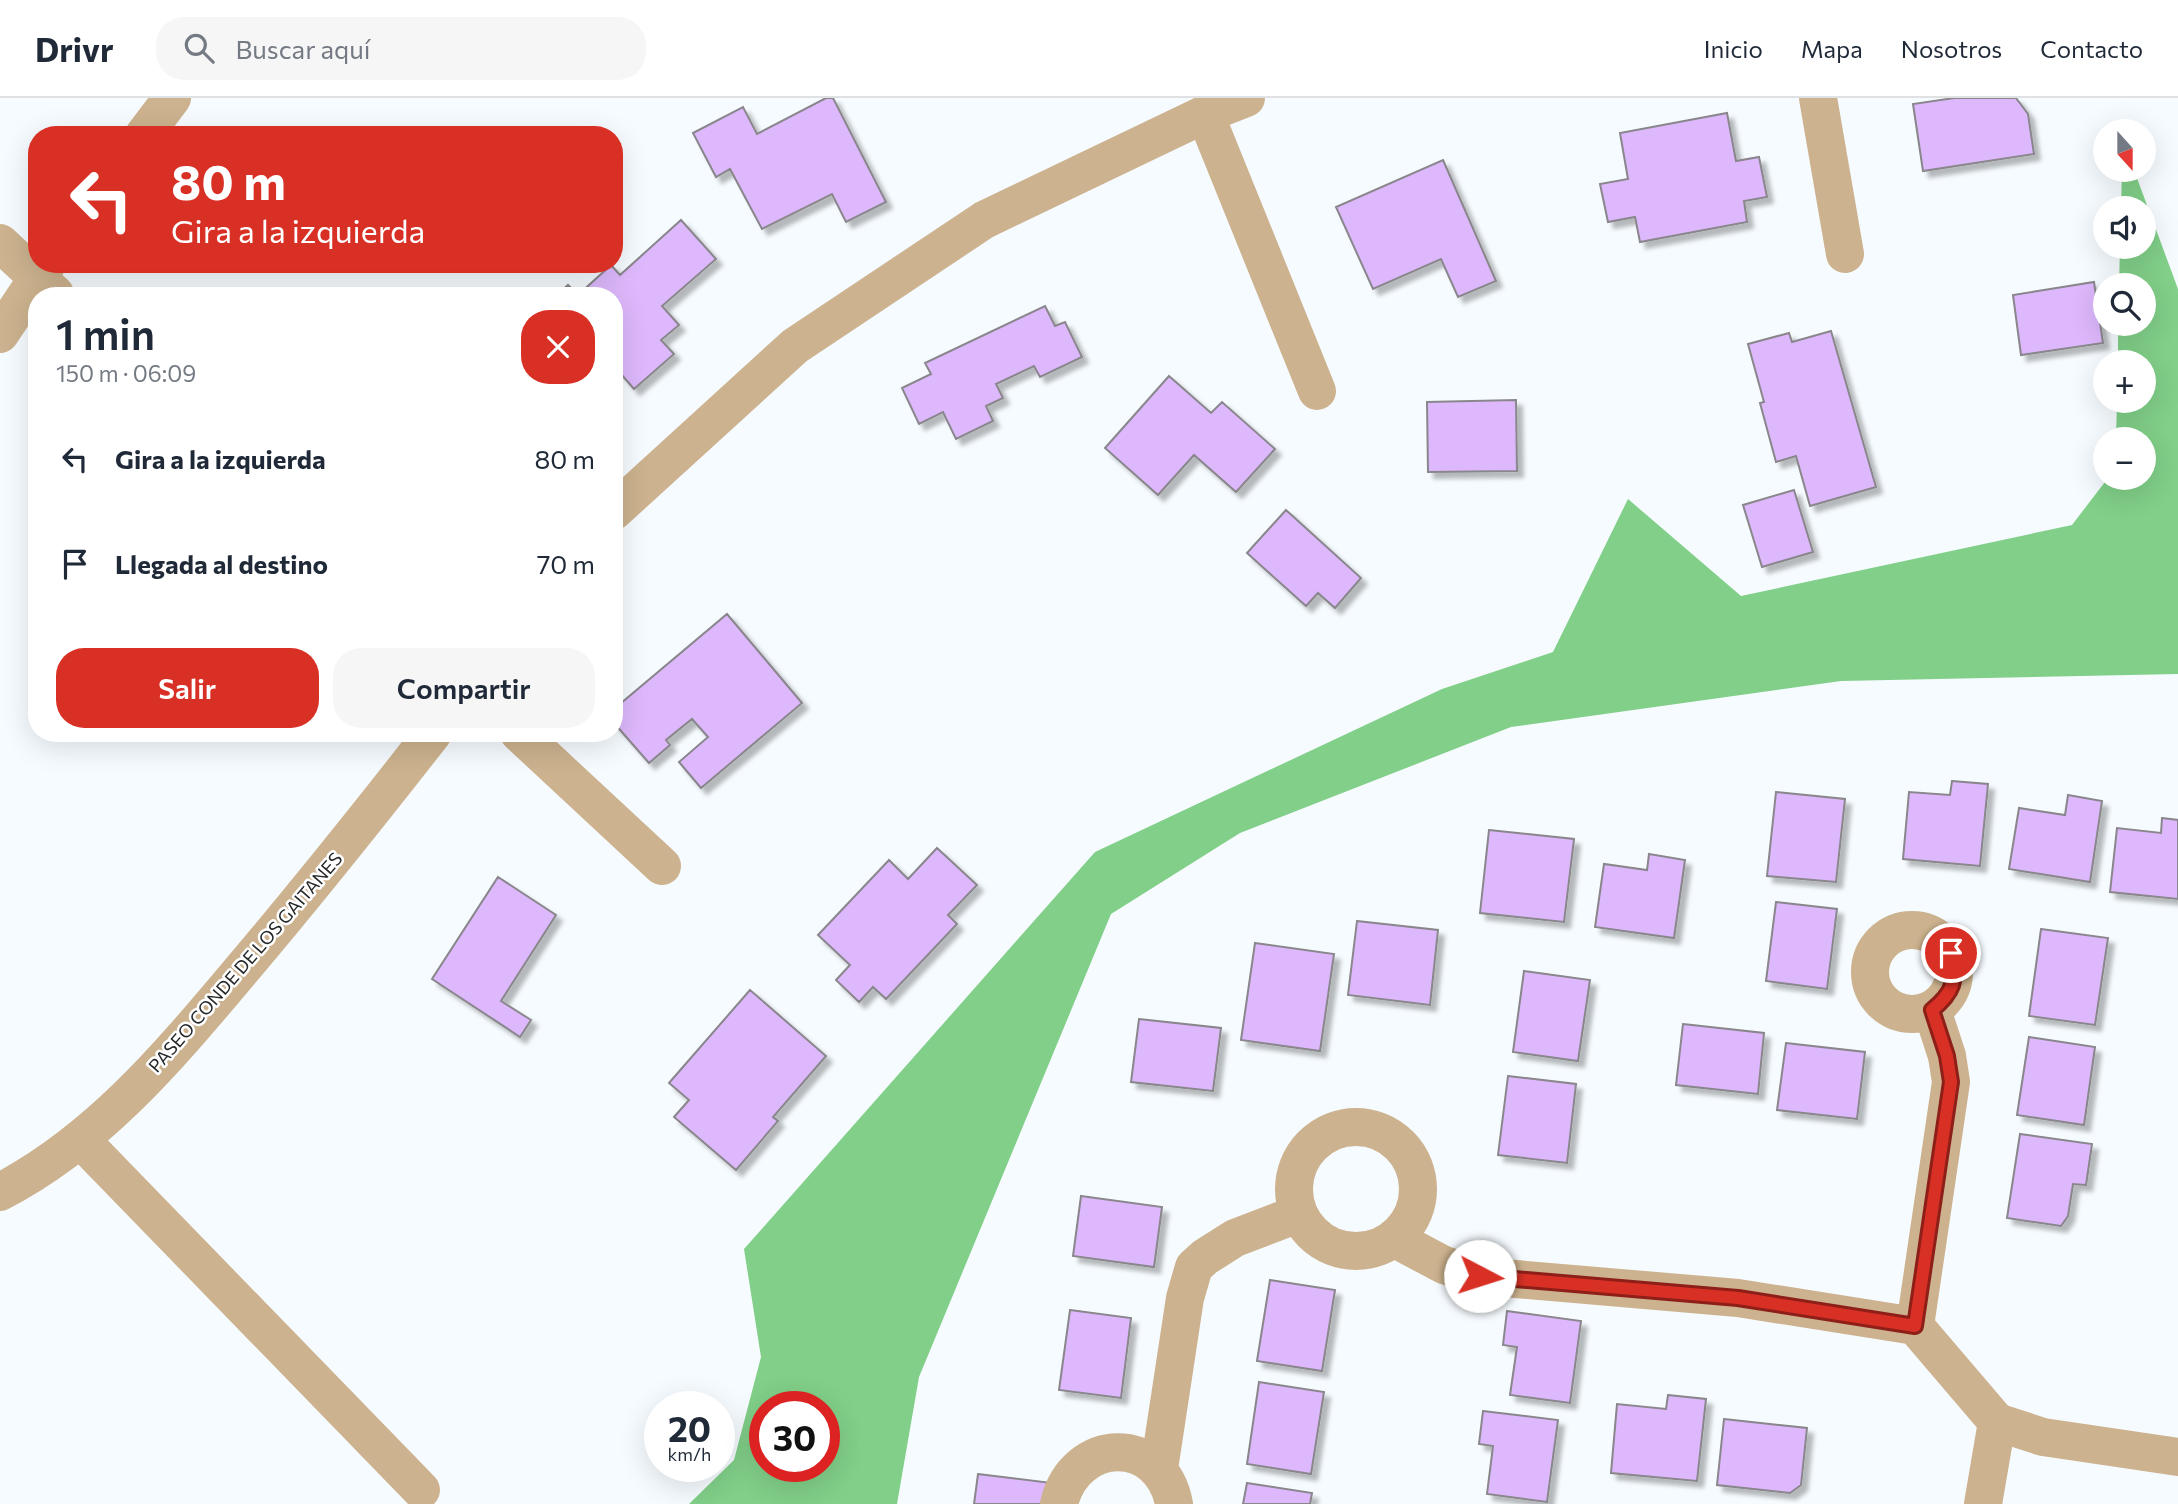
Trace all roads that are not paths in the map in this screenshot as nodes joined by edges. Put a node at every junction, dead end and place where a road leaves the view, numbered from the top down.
1 (172, 98) edge
2 (1246, 98) edge
3 (1818, 98) edge
4 (1205, 114) junction
5 (151, 126) edge
6 (0, 243) edge
7 (1845, 254) dead end
8 (28, 264) edge
9 (28, 301) edge
10 (0, 334) edge
11 (1317, 391) dead end
12 (623, 503) edge
13 (426, 742) edge
14 (529, 742) edge
15 (662, 866) dead end
16 (1932, 1010) dead end
17 (82, 1140) junction
18 (0, 1192) edge
19 (1298, 1214) junction
20 (1395, 1239) junction
21 (1915, 1326) junction
22 (1997, 1422) junction
23 (2178, 1457) edge
24 (1159, 1469) junction
25 (421, 1490) dead end
26 (1059, 1504) edge
27 (1174, 1504) edge
28 (1983, 1504) edge

1 - 5 street
2 - 4 street
3 - 7 street
4 - 11 street
4 - 12 street
6 - 8 street
9 - 10 street
13 - 17 street, PASEO CONDE DE LOS GAITANES
14 - 15 street
16 - 21 street
17 - 18 street, PASEO CONDE DE LOS GAITANES
17 - 25 street
19 - 20 street
19 - 20 street
19 - 24 street
20 - 21 street
21 - 22 street
22 - 23 street
22 - 28 street
24 - 26 street
24 - 27 street

